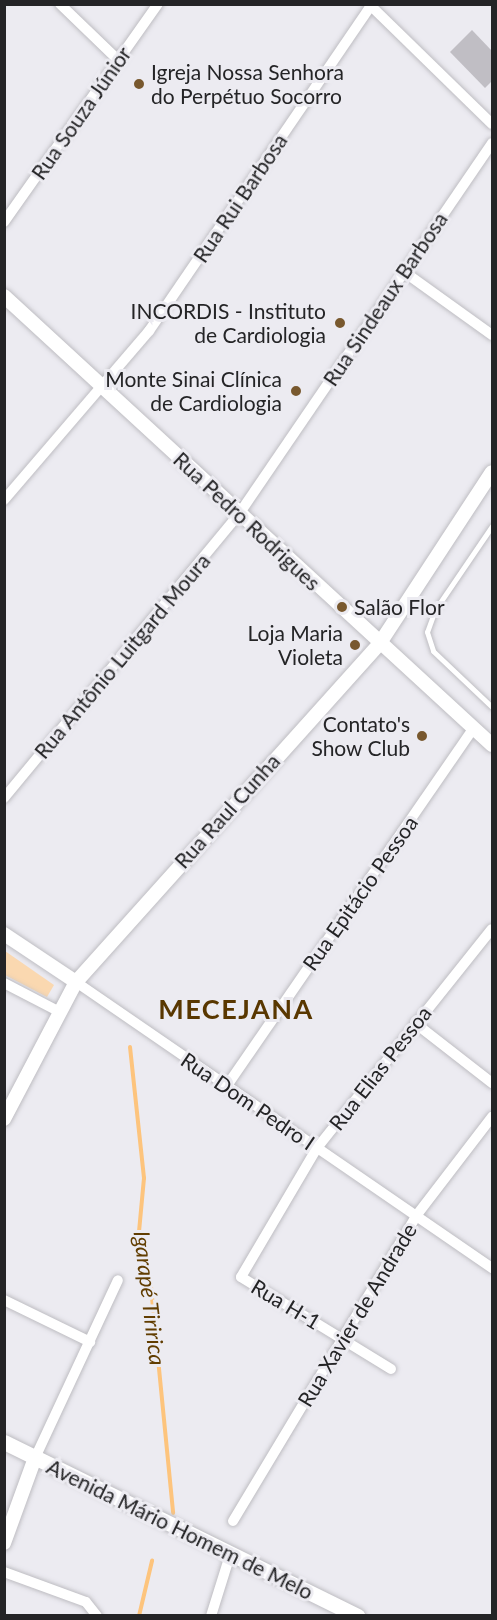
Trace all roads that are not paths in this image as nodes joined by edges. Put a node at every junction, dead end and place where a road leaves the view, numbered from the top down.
1 (60, 4) edge
2 (158, 4) edge
3 (370, 5) edge
4 (119, 61) junction
5 (492, 124) edge
6 (492, 143) edge
7 (4, 222) edge
8 (403, 271) junction
9 (4, 296) edge
10 (492, 335) edge
11 (101, 386) junction
12 (492, 472) edge
13 (4, 500) edge
14 (239, 514) junction
15 (492, 526) edge
16 (380, 643) junction
17 (492, 706) edge
18 (474, 728) junction
19 (492, 745) edge
20 (4, 798) edge
21 (492, 929) edge
22 (4, 934) edge
23 (76, 982) junction
24 (4, 983) edge
25 (58, 1011) junction
26 (415, 1023) junction
27 (492, 1083) edge
28 (226, 1087) junction
29 (492, 1117) edge
30 (4, 1119) edge
31 (317, 1148) junction
32 (416, 1216) junction
33 (492, 1268) edge
34 (241, 1277) joint
35 (118, 1280) dead end
36 (4, 1300) edge
37 (341, 1337) junction
38 (90, 1342) junction
39 (391, 1369) dead end
40 (4, 1442) edge
41 (35, 1458) junction
42 (233, 1521) dead end
43 (4, 1543) edge
44 (230, 1555) junction
45 (4, 1572) edge
46 (97, 1616) edge
47 (210, 1616) edge
48 (357, 1616) edge

1 - 4 street
2 - 4 street, Rua Souza Júnior
3 - 5 street
3 - 11 street, Rua Rui Barbosa
4 - 7 street, Rua Souza Júnior
6 - 8 street, Rua Sindeaux Barbosa
8 - 10 street
8 - 14 street, Rua Sindeaux Barbosa
9 - 11 street, Rua Pedro Rodrigues
11 - 13 street, Rua Rui Barbosa
11 - 14 street, Rua Pedro Rodrigues
12 - 16 street, Rua Raul Cunha
14 - 16 street, Rua Pedro Rodrigues
14 - 20 street, Rua Antônio Luitgard Moura
15 - 17 lane
16 - 18 street, Rua Pedro Rodrigues
16 - 23 street, Rua Raul Cunha
18 - 19 street, Rua Pedro Rodrigues
18 - 28 street, Rua Epitácio Pessoa
21 - 26 street, Rua Elias Pessoa
22 - 23 street, Rua Dom Pedro I
23 - 25 street, Rua Raul Cunha
23 - 28 street, Rua Dom Pedro I
24 - 25 street
25 - 30 street, Rua Raul Cunha
26 - 27 street
26 - 31 street, Rua Elias Pessoa
28 - 31 street, Rua Dom Pedro I
29 - 32 street, Rua Xavier de Andrade
31 - 32 street, Rua Dom Pedro I
31 - 34 street, Rua Elias Pessoa
32 - 33 street, Rua Dom Pedro I
32 - 37 street, Rua Xavier de Andrade
34 - 37 street, Rua H-1
35 - 38 street
36 - 38 street
37 - 39 street, Rua H-1
37 - 42 street, Rua Xavier de Andrade
38 - 41 street
40 - 41 main road, Avenida Mário Homem de Melo
41 - 43 street
41 - 44 main road, Avenida Mário Homem de Melo
44 - 47 street
44 - 48 main road, Avenida Mário Homem de Melo
45 - 46 street

